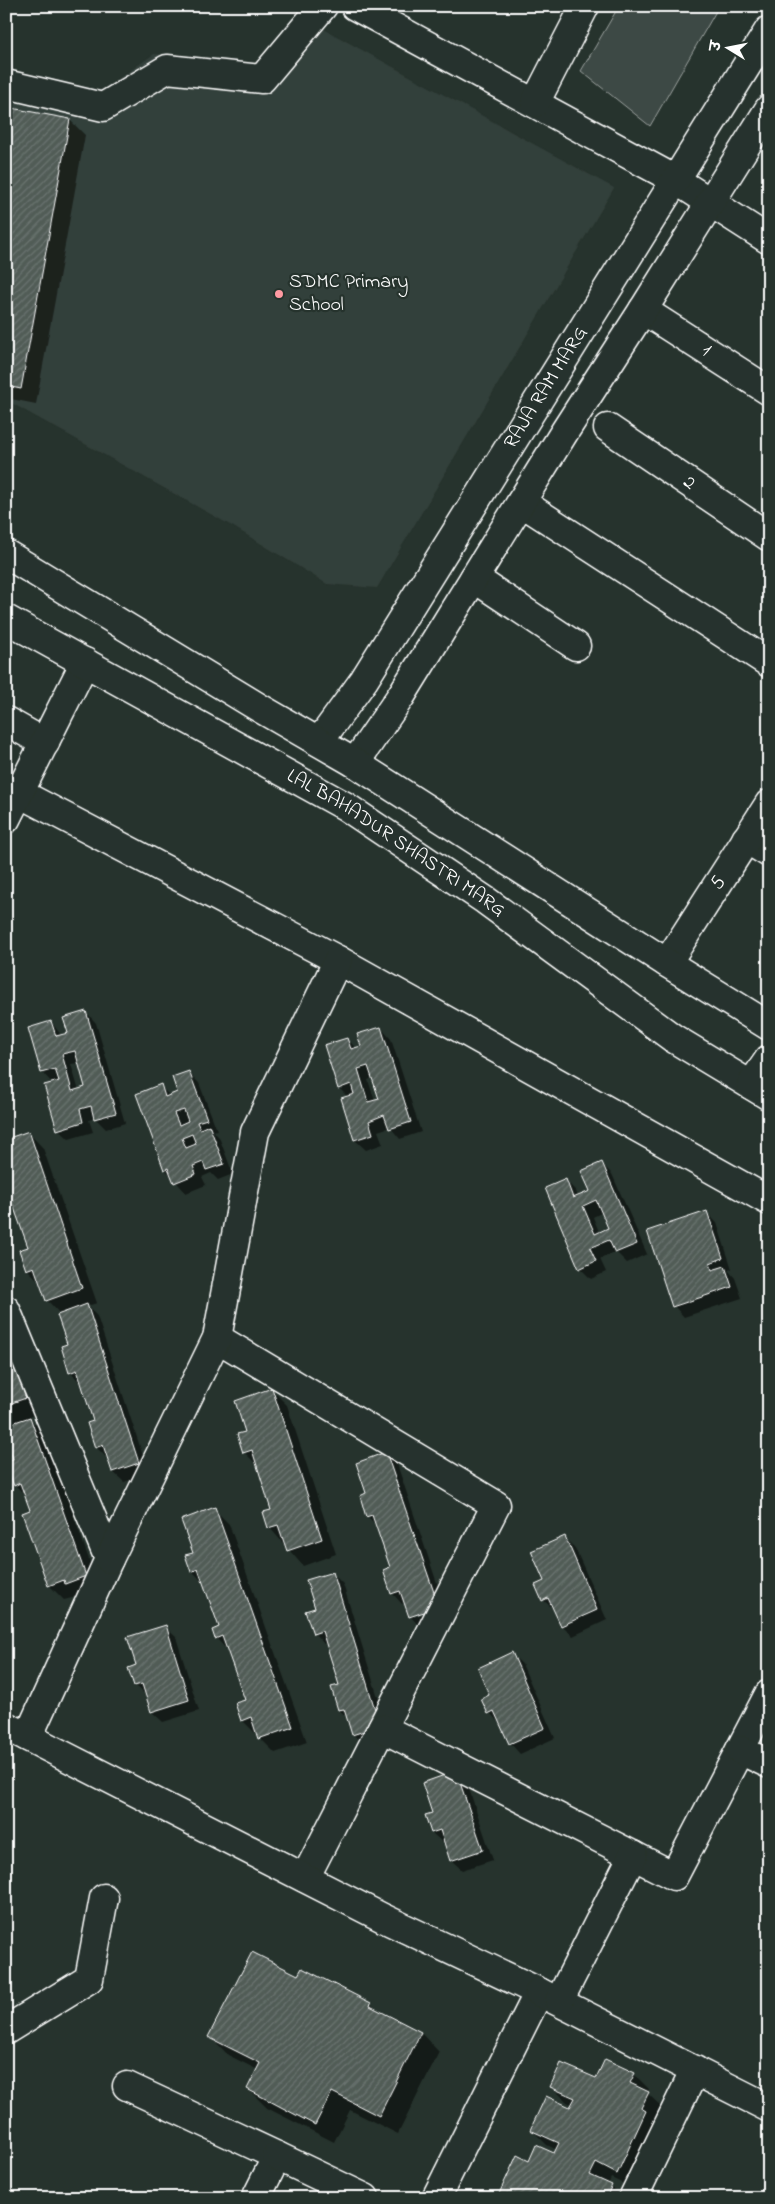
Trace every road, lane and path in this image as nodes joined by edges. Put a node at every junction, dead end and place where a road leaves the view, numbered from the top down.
1 (322, 6) edge
2 (355, 6) edge
3 (585, 6) edge
4 (769, 30) edge
5 (6, 84) edge
6 (535, 103) junction
7 (769, 109) edge
8 (674, 180) junction
9 (710, 202) junction
10 (769, 240) edge
11 (643, 310) junction
12 (765, 380) edge
13 (608, 428) dead end
14 (521, 502) junction
15 (769, 537) edge
16 (6, 554) edge
17 (474, 578) junction
18 (6, 619) edge
19 (576, 646) dead end
20 (85, 662) junction
21 (769, 663) edge
22 (6, 721) edge
23 (319, 742) junction
24 (45, 743) junction
25 (355, 763) junction
26 (19, 793) junction
27 (769, 804) edge
28 (6, 819) edge
29 (746, 839) junction
30 (769, 853) edge
31 (338, 960) junction
32 (667, 963) junction
33 (769, 1026) edge
34 (769, 1059) edge
35 (760, 1091) edge
36 (769, 1200) edge
37 (6, 1310) edge
38 (217, 1338) junction
39 (109, 1560) junction
40 (769, 1694) edge
41 (382, 1728) junction
42 (17, 1731) edge
43 (740, 1750) junction
44 (769, 1764) edge
45 (633, 1855) junction
46 (305, 1878) junction
47 (104, 1898) dead end
48 (549, 1997) junction
49 (6, 2030) edge
50 (695, 2070) junction
51 (128, 2086) dead end
52 (769, 2108) edge
53 (277, 2156) junction
54 (256, 2198) edge
55 (365, 2198) edge
56 (436, 2198) edge
57 (633, 2198) edge

1 - 5 street
2 - 6 street
3 - 6 street
4 - 8 street, RAJA RAM MARG
6 - 8 street
7 - 9 street, RAJA RAM MARG
8 - 9 street
8 - 23 street, RAJA RAM MARG
9 - 10 street
9 - 11 street, RAJA RAM MARG
11 - 12 street, 1
11 - 14 street, RAJA RAM MARG
13 - 15 street, 2
14 - 17 street, RAJA RAM MARG
14 - 21 street
16 - 23 street
17 - 19 street
17 - 25 street, RAJA RAM MARG
18 - 20 street, LAL BAHADUR SHASTRI MARG
20 - 24 street
20 - 35 street, LAL BAHADUR SHASTRI MARG
22 - 24 street
23 - 25 street
24 - 26 street
25 - 32 street
26 - 28 street
26 - 31 street
27 - 29 street, 5
29 - 30 street
29 - 32 street, 5
31 - 36 street
31 - 38 street
32 - 33 street
34 - 35 street
37 - 39 street
38 - 39 street
38 - 41 street
39 - 42 street
40 - 43 street
41 - 45 street
41 - 46 street
42 - 46 street
43 - 44 street
43 - 45 street
45 - 48 street
46 - 48 street
47 - 49 street
48 - 50 street
48 - 56 street
50 - 52 street
50 - 57 street
51 - 53 street
53 - 54 street
53 - 55 street

